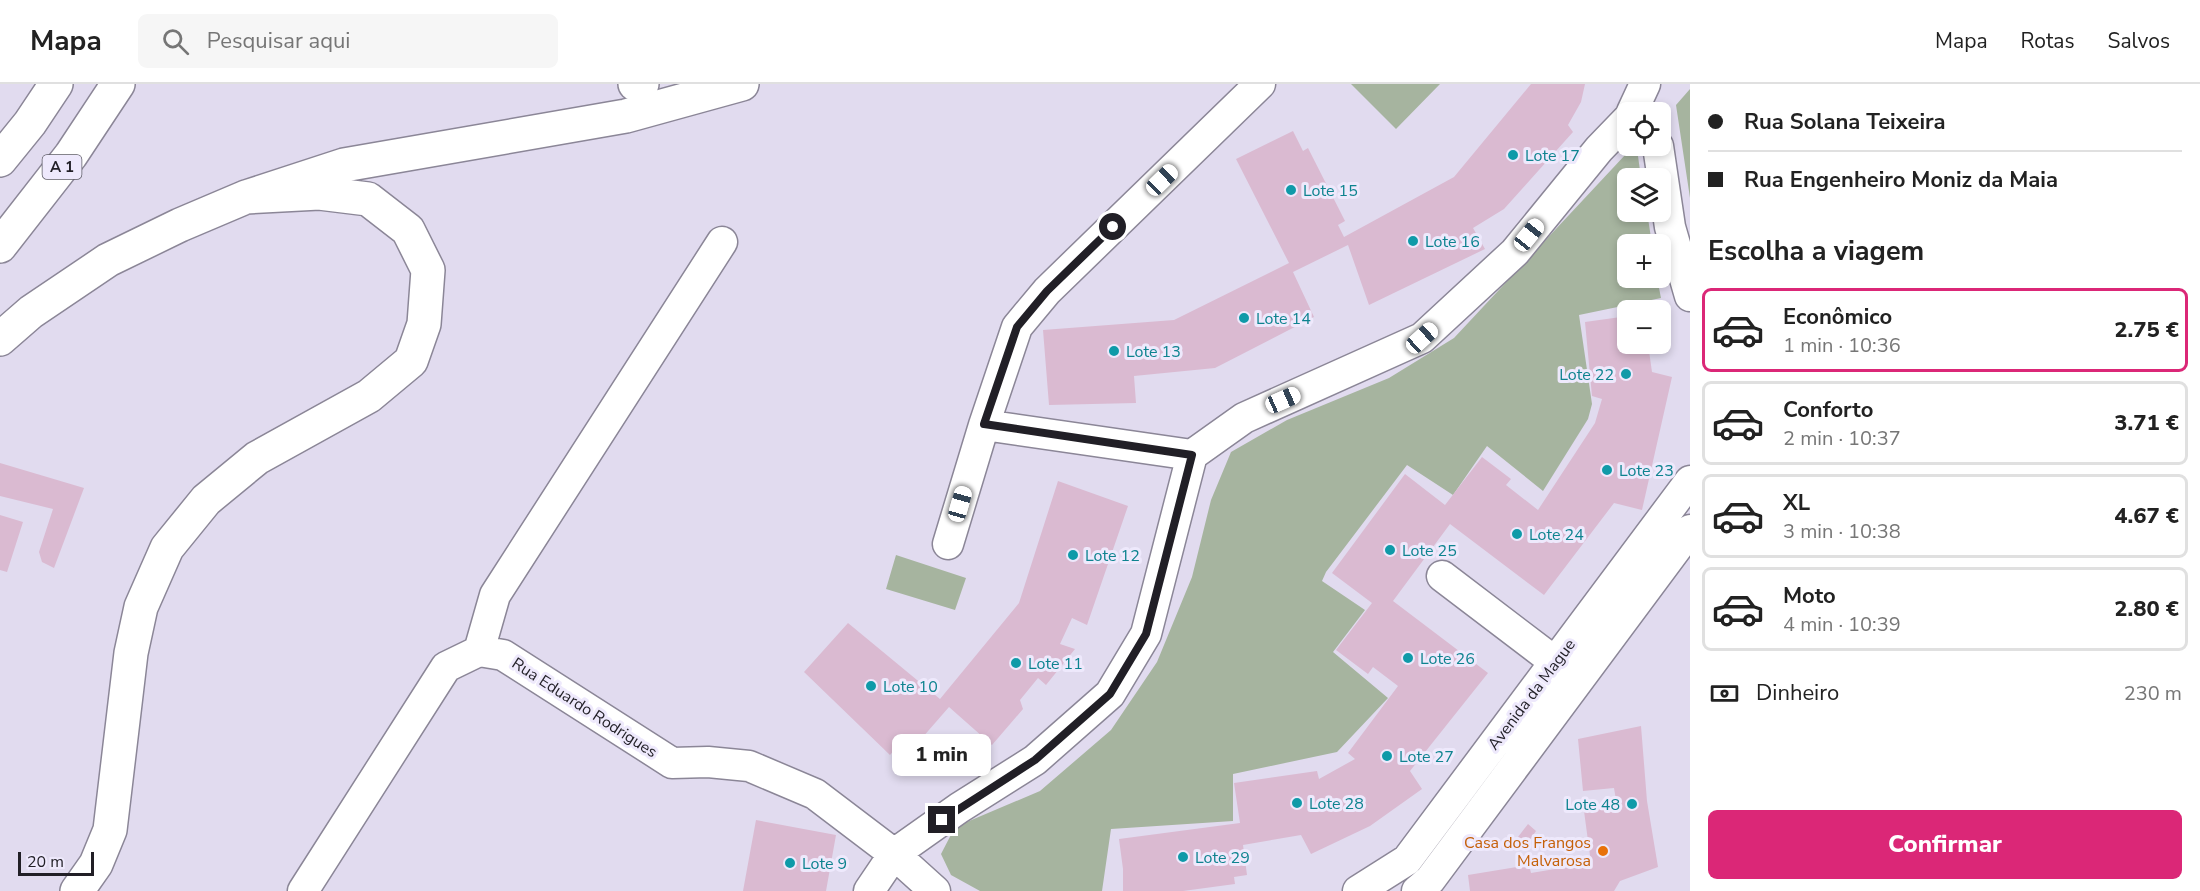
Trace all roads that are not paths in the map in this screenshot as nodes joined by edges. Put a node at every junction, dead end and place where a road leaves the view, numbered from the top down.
1 (56, 84) edge
2 (118, 84) edge
3 (634, 84) edge
4 (642, 84) edge
5 (742, 84) edge
6 (1260, 84) edge
7 (1645, 84) edge
8 (1637, 102) edge
9 (1617, 130) edge
10 (1659, 156) edge
11 (0, 160) edge
12 (246, 197) junction
13 (722, 242) dead end
14 (0, 246) edge
15 (1690, 296) edge
16 (0, 339) edge
17 (984, 424) junction
18 (1192, 455) junction
19 (1690, 481) edge
20 (1690, 530) edge
21 (948, 544) dead end
22 (1442, 576) dead end
23 (479, 651) junction
24 (1555, 662) junction
25 (894, 854) junction
26 (77, 891) edge
27 (303, 891) edge
28 (869, 891) edge
29 (935, 891) edge
30 (1358, 891) edge
31 (1417, 891) edge

1 - 11 main road
2 - 14 main road, A 1
3 - 4 main road
5 - 12 main road
6 - 17 street
7 - 8 street
9 - 18 street
10 - 15 street
12 - 16 main road
12 - 26 main road
13 - 23 street
17 - 18 street
17 - 21 street
18 - 25 street
19 - 24 street, Avenida da Mague
20 - 31 street, Avenida da Mague
22 - 24 street
23 - 25 street, Rua Eduardo Rodrigues
23 - 27 street
24 - 30 street, Avenida da Mague
25 - 28 street
25 - 29 street, Rua Eduardo Rodrigues

